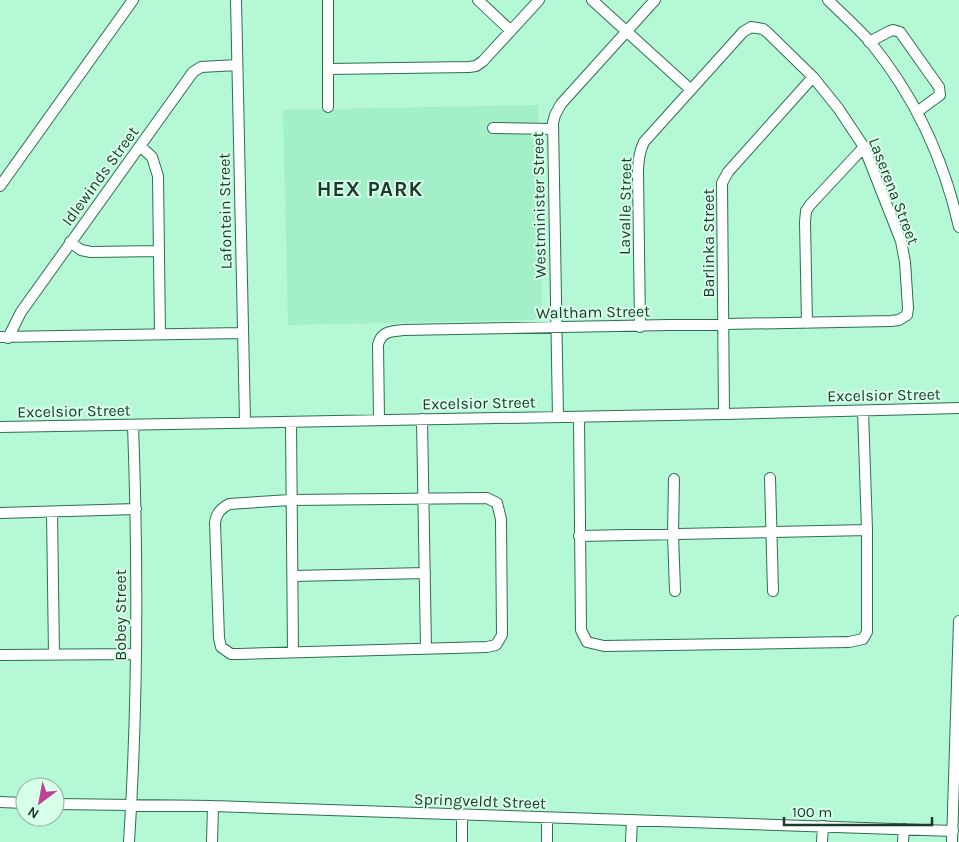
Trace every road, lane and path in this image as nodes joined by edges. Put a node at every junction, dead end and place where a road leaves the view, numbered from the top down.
1 (133, 0) edge
2 (236, 0) edge
3 (328, 0) edge
4 (478, 0) edge
5 (539, 0) edge
6 (592, 0) edge
7 (655, 0) edge
8 (828, 0) edge
9 (511, 31) junction
10 (626, 33) junction
11 (768, 33) joint
12 (869, 42) junction
13 (237, 65) junction
14 (328, 68) junction
15 (813, 77) junction
16 (690, 89) junction
17 (328, 107) dead end
18 (917, 112) junction
19 (494, 128) dead end
20 (552, 129) junction
21 (140, 146) junction
22 (864, 147) junction
23 (0, 186) edge
24 (959, 227) edge
25 (70, 242) junction
26 (159, 252) junction
27 (891, 321) joint
28 (806, 323) junction
29 (724, 325) junction
30 (640, 327) junction
31 (556, 328) junction
32 (242, 333) junction
33 (160, 334) junction
34 (4, 337) edge
35 (959, 408) edge
36 (863, 411) junction
37 (724, 414) junction
38 (558, 417) junction
39 (579, 417) junction
40 (379, 419) junction
41 (422, 419) junction
42 (245, 422) junction
43 (291, 422) junction
44 (133, 425) junction
45 (0, 427) edge
46 (770, 478) dead end
47 (674, 479) dead end
48 (424, 499) junction
49 (290, 500) junction
50 (136, 509) junction
51 (0, 512) edge
52 (52, 512) junction
53 (867, 530) junction
54 (771, 532) junction
55 (673, 534) junction
56 (579, 536) junction
57 (425, 573) junction
58 (293, 576) junction
59 (675, 591) dead end
60 (773, 591) dead end
61 (959, 621) edge
62 (426, 648) junction
63 (293, 652) junction
64 (136, 654) junction
65 (0, 655) edge
66 (54, 655) junction
67 (0, 802) edge
68 (15, 803) edge
69 (65, 804) edge
70 (131, 806) junction
71 (213, 806) junction
72 (462, 816) junction
73 (548, 818) junction
74 (632, 820) junction
75 (823, 826) junction
76 (904, 829) junction
77 (953, 831) junction
78 (129, 842) edge
79 (212, 842) edge
80 (462, 842) edge
81 (547, 842) edge
82 (631, 842) edge
83 (822, 842) edge
84 (903, 842) edge
85 (952, 842) edge

1 - 23 street
2 - 13 street, Lafontein Street
3 - 14 street
4 - 9 street
5 - 9 street
6 - 10 street
7 - 10 street, Westminister Street
8 - 12 street
9 - 14 street
10 - 16 street
10 - 20 street, Westminister Street
11 - 15 street, Laserena Street
11 - 16 street, Lavalle Street
12 - 18 street
12 - 18 street
13 - 21 street, Idlewinds Street
13 - 32 street, Lafontein Street
14 - 17 street
15 - 22 street, Laserena Street
15 - 29 street, Barlinka Street
16 - 30 street, Lavalle Street
18 - 24 street
19 - 20 street
20 - 31 street, Westminister Street
21 - 25 street, Idlewinds Street
21 - 26 street
22 - 27 street, Laserena Street
22 - 28 street
25 - 26 street
25 - 34 street, Idlewinds Street
26 - 33 street
27 - 28 street, Waltham Street
28 - 29 street, Waltham Street
29 - 30 street, Waltham Street
29 - 37 street, Barlinka Street
30 - 31 street, Waltham Street
31 - 38 street, Westminister Street
31 - 40 street, Waltham Street
32 - 33 street
32 - 42 street, Lafontein Street
33 - 34 street
35 - 36 street, Excelsior Street
36 - 37 street, Excelsior Street
36 - 53 street
37 - 39 street, Excelsior Street
38 - 39 street, Excelsior Street
38 - 41 street, Excelsior Street
39 - 56 street
40 - 41 street, Excelsior Street
40 - 43 street, Excelsior Street
41 - 48 street
42 - 43 street, Excelsior Street
42 - 44 street, Excelsior Street
43 - 49 street
44 - 45 street, Excelsior Street
44 - 50 street, Bobey Street
46 - 54 street
47 - 55 street
48 - 49 street
48 - 57 street
48 - 62 street
49 - 58 street
49 - 63 street
50 - 52 street
50 - 64 street, Bobey Street
51 - 52 street
52 - 66 street
53 - 54 street
53 - 56 street
54 - 55 street
54 - 60 street
55 - 56 street
55 - 59 street
57 - 58 street
57 - 62 street
58 - 63 street
61 - 77 street
62 - 63 street
64 - 66 street
64 - 70 street, Bobey Street
65 - 66 street
67 - 68 street
69 - 70 street, Springveldt Street
70 - 71 street, Springveldt Street
70 - 78 street, Bobey Street
71 - 72 street, Springveldt Street
71 - 79 street
72 - 73 street, Springveldt Street
72 - 80 street
73 - 74 street, Springveldt Street
73 - 81 street
74 - 75 street, Springveldt Street
74 - 82 street
75 - 76 street, Springveldt Street
75 - 83 street
76 - 77 street, Springveldt Street
76 - 84 street
77 - 85 street

